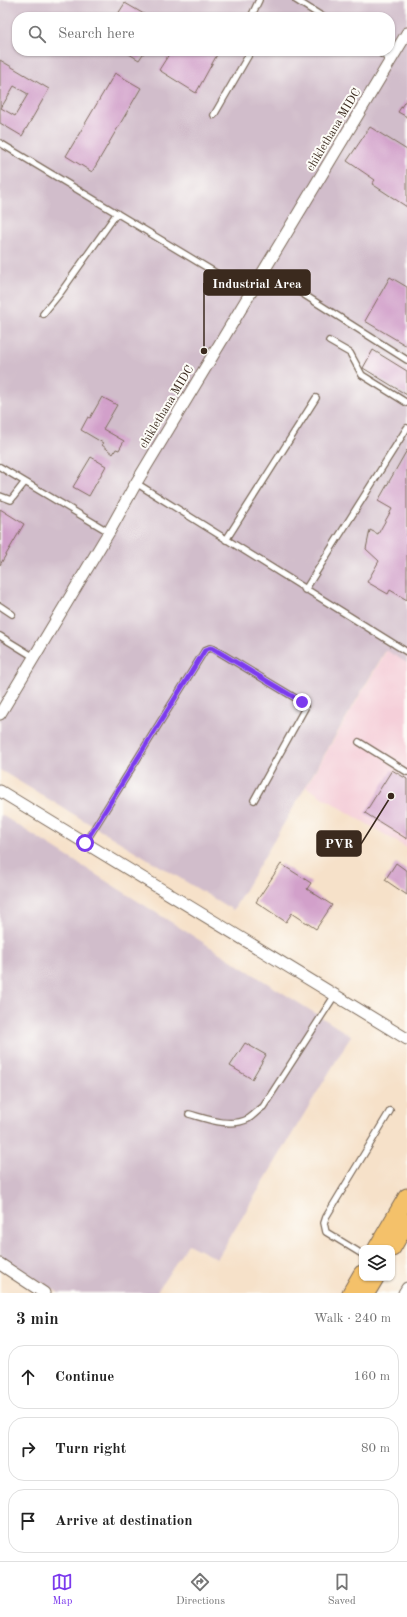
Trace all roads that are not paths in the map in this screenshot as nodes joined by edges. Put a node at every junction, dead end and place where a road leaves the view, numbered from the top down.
1 (259, 0) edge
2 (296, 0) edge
3 (253, 12) edge
4 (315, 12) edge
5 (407, 33) edge
6 (395, 53) edge
7 (249, 56) edge
8 (385, 56) edge
9 (393, 56) edge
10 (391, 60) junction
11 (214, 114) dead end
12 (0, 143) edge
13 (117, 213) junction
14 (265, 270) junction
15 (251, 294) junction
16 (43, 314) dead end
17 (329, 341) dead end
18 (407, 360) edge
19 (316, 398) dead end
20 (407, 404) edge
21 (407, 428) edge
22 (0, 467) edge
23 (25, 482) junction
24 (136, 484) junction
25 (0, 496) edge
26 (109, 532) junction
27 (226, 540) junction
28 (305, 590) junction
29 (0, 606) edge
30 (12, 614) dead end
31 (0, 636) edge
32 (407, 652) edge
33 (34, 657) junction
34 (0, 714) edge
35 (359, 742) dead end
36 (407, 772) edge
37 (0, 791) edge
38 (254, 800) dead end
39 (85, 843) junction
40 (335, 995) junction
41 (407, 1039) edge
42 (390, 1111) dead end
43 (189, 1114) dead end
44 (407, 1197) edge
45 (407, 1222) edge
46 (379, 1245) edge
47 (394, 1245) edge
48 (359, 1252) edge
49 (0, 1264) edge
50 (359, 1279) edge
51 (373, 1281) edge
52 (407, 1288) edge
53 (44, 1293) edge
54 (351, 1293) edge
55 (366, 1293) edge
56 (404, 1293) edge

1 - 3 lane
2 - 4 lane
5 - 6 street, chiklethana MIDC
7 - 11 lane
8 - 10 lane
9 - 10 street, chiklethana MIDC
10 - 14 street, chiklethana MIDC
12 - 13 lane
13 - 15 lane
13 - 16 lane
14 - 15 street, chiklethana MIDC
14 - 18 lane
15 - 24 street, chiklethana MIDC
17 - 20 lane
19 - 27 lane
21 - 28 lane
22 - 23 lane
23 - 25 lane
23 - 26 lane
24 - 26 street, chiklethana MIDC
24 - 27 lane
26 - 33 street, chiklethana MIDC
27 - 28 lane
28 - 32 lane
29 - 30 lane
31 - 33 lane
33 - 34 street, chiklethana MIDC
35 - 36 lane
37 - 39 street
38 - 39 lane
39 - 40 street
40 - 41 street
40 - 43 lane
42 - 48 lane
44 - 46 main road
45 - 47 main road
49 - 53 street
50 - 54 main road
51 - 55 main road
52 - 56 street

